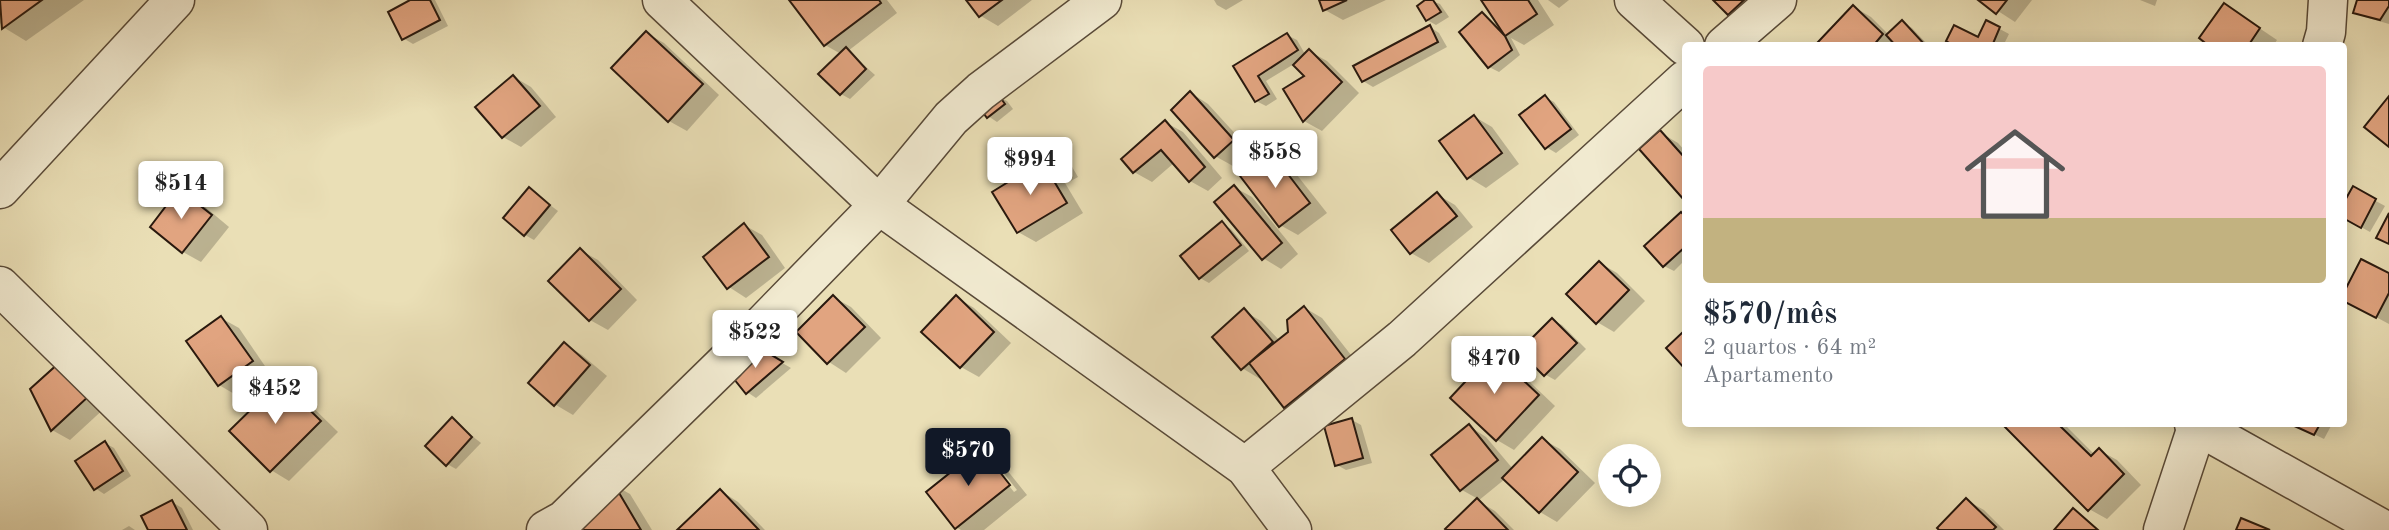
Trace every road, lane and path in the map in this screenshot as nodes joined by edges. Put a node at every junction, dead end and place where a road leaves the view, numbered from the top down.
1 (175, 0) edge
2 (662, 0) edge
3 (1101, 0) edge
4 (1634, 0) edge
5 (1777, 0) edge
6 (2328, 0) edge
7 (1729, 42) edge
8 (2323, 42) edge
9 (1682, 43) edge
10 (1682, 83) edge
11 (0, 190) edge
12 (879, 205) junction
13 (0, 286) edge
14 (2196, 427) edge
15 (2202, 427) edge
16 (1245, 467) junction
17 (248, 530) edge
18 (546, 530) edge
19 (1292, 530) edge
20 (2163, 530) edge
21 (2384, 530) edge

1 - 11 street
2 - 12 street
3 - 12 street
4 - 9 street
5 - 7 street
6 - 8 street
10 - 16 street
12 - 16 street
12 - 18 street
13 - 17 street
14 - 20 street
15 - 21 street
16 - 19 street

